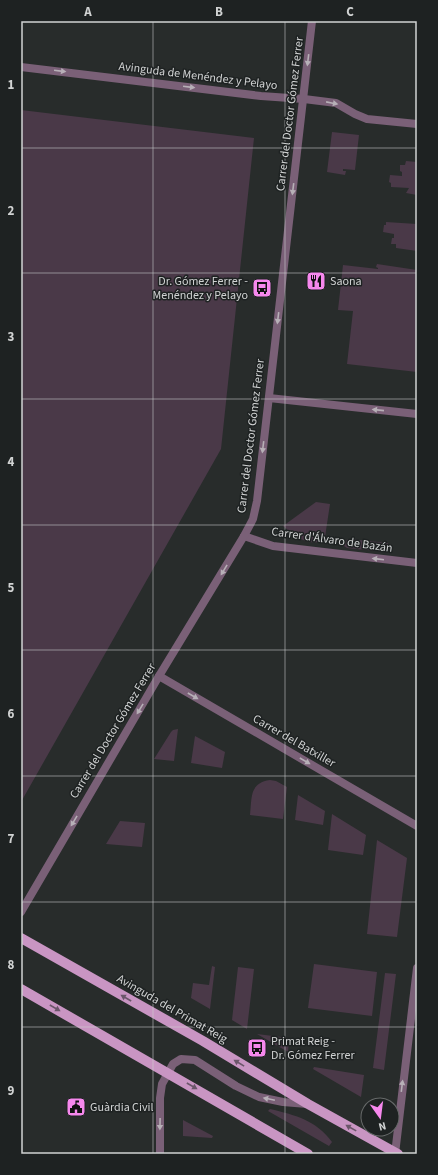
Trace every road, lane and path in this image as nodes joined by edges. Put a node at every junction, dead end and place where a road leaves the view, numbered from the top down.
1 (312, 21) edge
2 (21, 66) edge
3 (304, 99) junction
4 (417, 124) edge
5 (269, 398) junction
6 (417, 414) edge
7 (244, 536) junction
8 (417, 563) edge
9 (159, 676) junction
10 (417, 826) edge
11 (21, 912) edge
12 (21, 938) edge
13 (417, 968) edge
14 (21, 989) edge
15 (168, 1072) junction
16 (308, 1104) junction
17 (396, 1153) edge
18 (160, 1154) edge
19 (308, 1154) edge

1 -> 3 street, Carrer del Doctor Gómez Ferrer
2 -> 3 street, Avinguda de Menéndez y Pelayo
3 -> 4 street, Avinguda de Menéndez y Pelayo
3 -> 5 street, Carrer del Doctor Gómez Ferrer
6 -> 5 street
5 -> 7 street, Carrer del Doctor Gómez Ferrer
8 -> 7 street, Carrer d'Álvaro de Bazán
7 -> 9 street, Carrer del Doctor Gómez Ferrer
9 -> 10 street, Carrer del Batxiller
9 -> 11 street, Carrer del Doctor Gómez Ferrer
16 -> 12 main road, Avinguda del Primat Reig
17 -> 13 street
14 -> 15 main road
16 -> 15 street, Avinguda del Primat Reig
15 -> 18 street
15 -> 19 main road
17 -> 16 main road, Avinguda del Primat Reig

